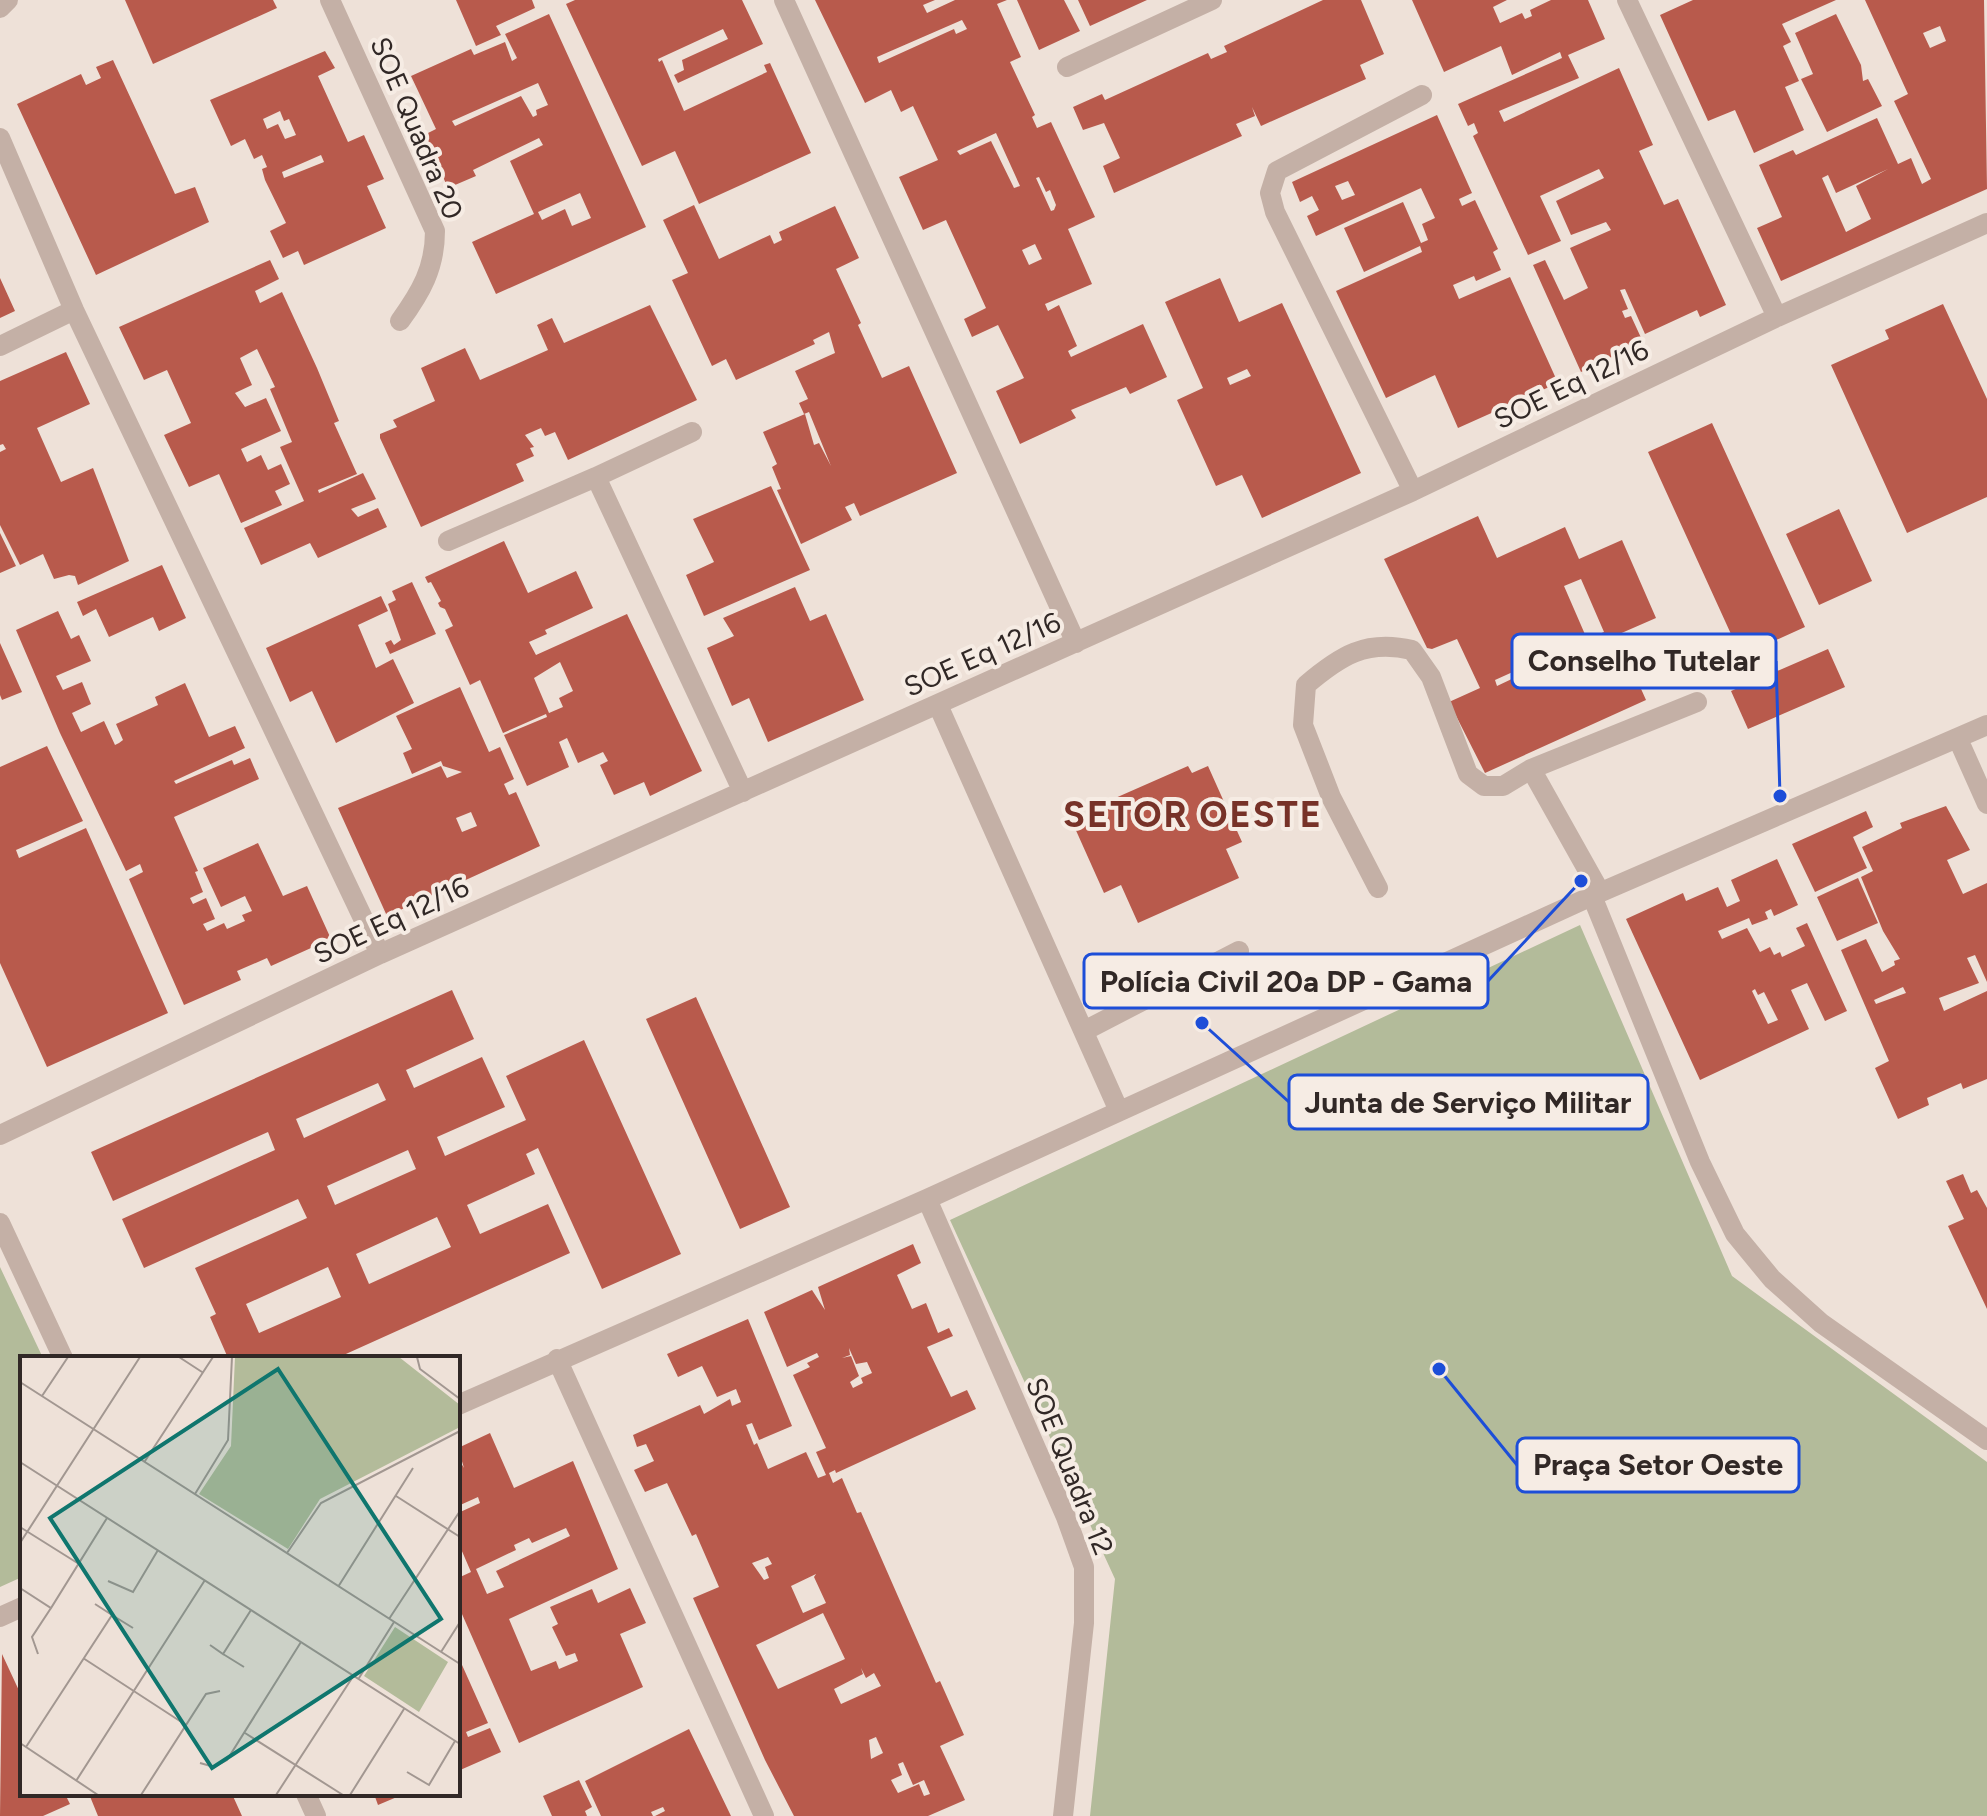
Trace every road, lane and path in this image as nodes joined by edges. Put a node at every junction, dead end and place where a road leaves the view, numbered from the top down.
1 (8, 0) edge
2 (354, 0) edge
3 (784, 0) edge
4 (1212, 0) edge
5 (1627, 0) edge
6 (332, 4) edge
7 (0, 8) edge
8 (1067, 67) dead end
9 (1422, 95) dead end
10 (0, 138) edge
11 (1987, 223) edge
12 (74, 310) junction
13 (1777, 317) junction
14 (400, 321) dead end
15 (0, 346) edge
16 (692, 432) dead end
17 (596, 477) junction
18 (1413, 491) junction
19 (448, 541) dead end
20 (1076, 643) junction
21 (1697, 702) dead end
22 (938, 705) junction
23 (1987, 725) edge
24 (1958, 739) junction
25 (1531, 769) junction
26 (743, 792) junction
27 (1987, 804) edge
28 (1378, 888) dead end
29 (1596, 894) junction
30 (1239, 951) dead end
31 (380, 954) junction
32 (1084, 1031) junction
33 (1119, 1111) junction
34 (2, 1130) edge
35 (927, 1199) junction
36 (0, 1223) edge
37 (62, 1356) edge
38 (557, 1359) junction
39 (460, 1404) edge
40 (1987, 1440) edge
41 (20, 1608) edge
42 (0, 1617) edge
43 (307, 1796) edge
44 (316, 1816) edge
45 (764, 1816) edge
46 (1063, 1816) edge

1 - 7 street
2 - 6 street
3 - 20 street
4 - 8 street
5 - 13 street
6 - 14 street, SOE Quadra 20
9 - 18 street
10 - 12 street
11 - 13 street, SOE Eq 12/16
12 - 15 street
12 - 31 street
13 - 18 street, SOE Eq 12/16
16 - 17 street
17 - 19 street
17 - 26 street
18 - 20 street, SOE Eq 12/16
20 - 22 street, SOE Eq 12/16
21 - 25 street
22 - 26 street, SOE Eq 12/16
22 - 32 street
23 - 24 street
24 - 27 street
24 - 29 street
25 - 28 street
25 - 29 street
26 - 31 street, SOE Eq 12/16
29 - 33 street
29 - 40 street
30 - 32 street
31 - 34 street, SOE Eq 12/16
32 - 33 street
33 - 35 street
35 - 38 street
35 - 46 street, SOE Quadra 12
36 - 37 street
38 - 39 street
38 - 45 street
41 - 42 street
43 - 44 street

